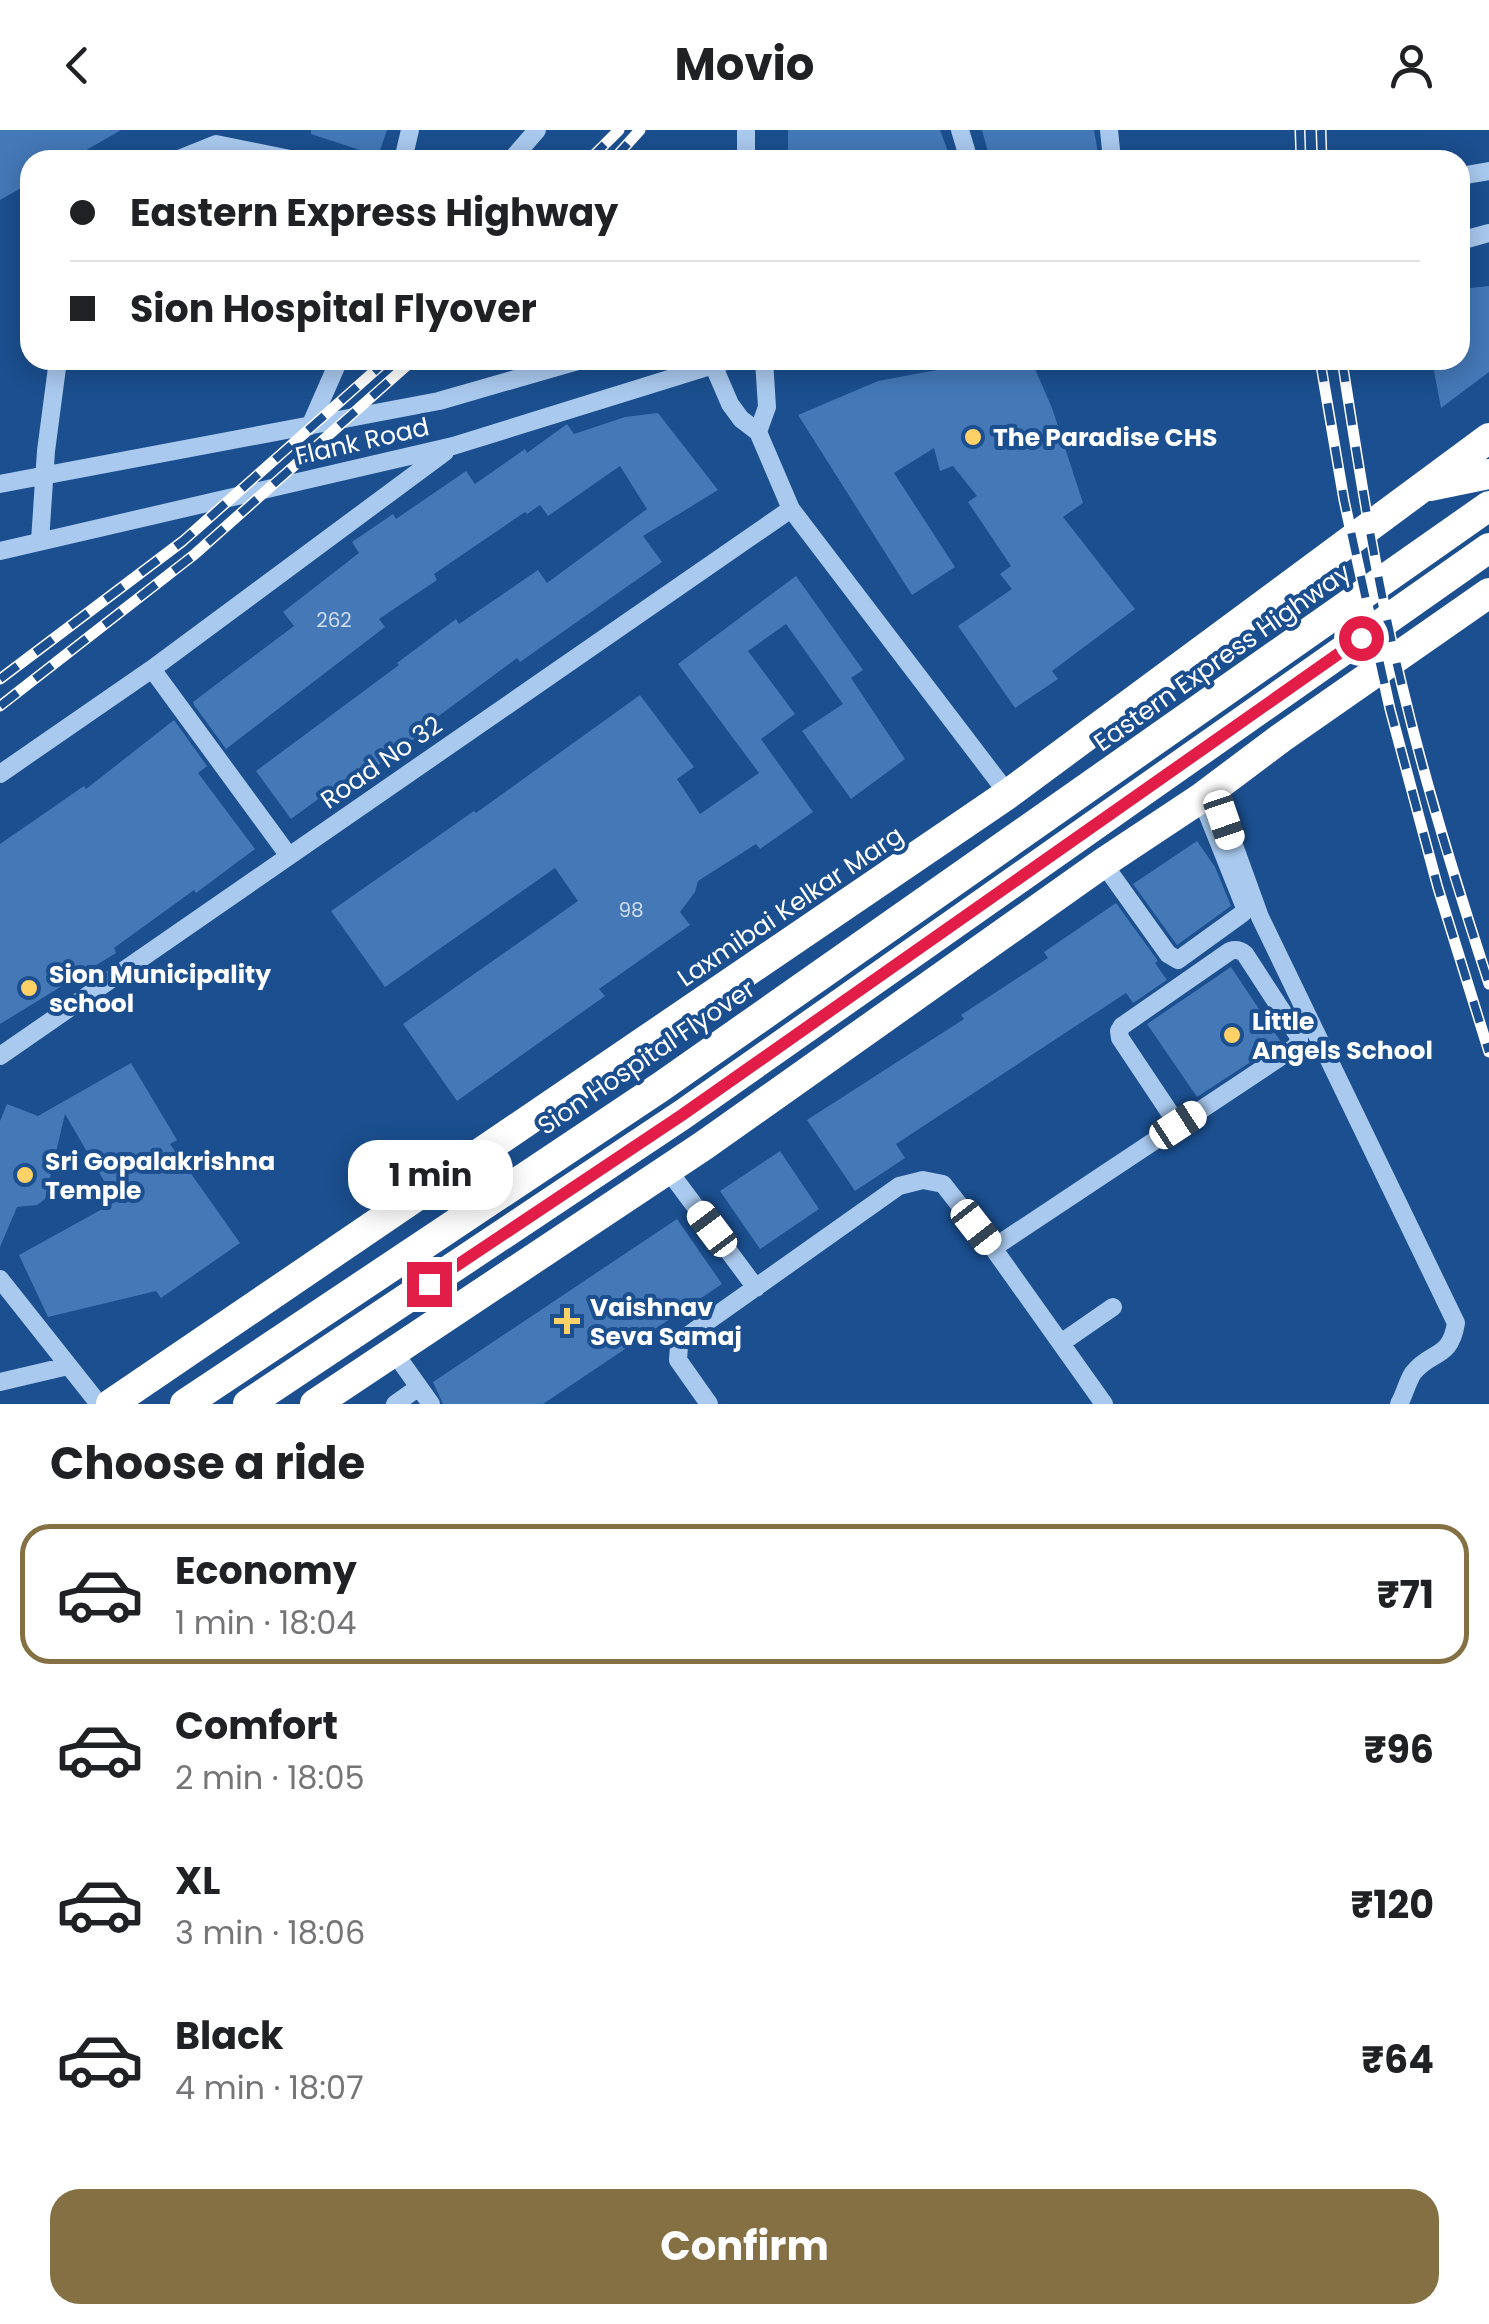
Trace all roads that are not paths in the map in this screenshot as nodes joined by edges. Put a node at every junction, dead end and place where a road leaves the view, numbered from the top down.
1 (537, 130) edge
2 (201, 150) edge
3 (246, 150) edge
4 (519, 150) edge
5 (57, 370) edge
6 (335, 370) edge
7 (547, 370) edge
8 (693, 370) edge
9 (720, 370) edge
10 (765, 370) edge
11 (310, 426) junction
12 (758, 432) junction
13 (1489, 438) edge
14 (453, 446) junction
15 (1489, 474) edge
16 (44, 476) junction
17 (0, 484) edge
18 (1422, 488) junction
19 (1489, 506) edge
20 (791, 509) junction
21 (40, 541) junction
22 (1489, 548) edge
23 (0, 552) edge
24 (1489, 593) edge
25 (152, 669) junction
26 (0, 774) edge
27 (1014, 790) junction
28 (1207, 793) junction
29 (289, 856) junction
30 (989, 856) junction
31 (1096, 868) junction
32 (1010, 885) junction
33 (0, 1056) edge
34 (1178, 1125) junction
35 (668, 1170) junction
36 (993, 1248) junction
37 (0, 1279) edge
38 (756, 1288) junction
39 (1113, 1307) dead end
40 (1061, 1343) junction
41 (394, 1352) junction
42 (68, 1366) junction
43 (0, 1382) edge
44 (419, 1387) junction
45 (334, 1399) edge
46 (98, 1404) edge
47 (111, 1404) edge
48 (185, 1404) edge
49 (248, 1404) edge
50 (395, 1404) edge
51 (431, 1404) edge
52 (708, 1404) edge
53 (1104, 1404) edge
54 (1399, 1404) edge

1 - 4 street
2 - 3 street
5 - 16 street
6 - 11 street
7 - 11 street
8 - 14 street, Flank Road
9 - 12 street
10 - 12 street
11 - 16 street
12 - 20 street
13 - 18 highway, Laxmibai Kelkar Marg
14 - 21 street, Flank Road
14 - 25 street
15 - 18 highway
16 - 17 street
16 - 21 street
18 - 27 highway, Laxmibai Kelkar Marg
19 - 30 highway, Eastern Express Highway
20 - 27 street
20 - 29 street, Road No 32
21 - 23 street, Flank Road
22 - 32 highway
24 - 28 highway
25 - 26 street
25 - 29 street
27 - 30 highway
27 - 47 highway, Laxmibai Kelkar Marg
28 - 31 highway
28 - 31 street
28 - 54 street
29 - 33 street, Road No 32
30 - 48 highway, Sion Hospital Flyover
31 - 32 highway
31 - 35 highway
32 - 49 highway
34 - 34 street
34 - 36 street
35 - 38 street
35 - 41 highway
36 - 38 street
36 - 40 street
37 - 42 street
38 - 52 street
39 - 40 street
40 - 53 street
41 - 44 street
41 - 45 highway
42 - 43 street
42 - 46 street
44 - 50 street
44 - 51 street

